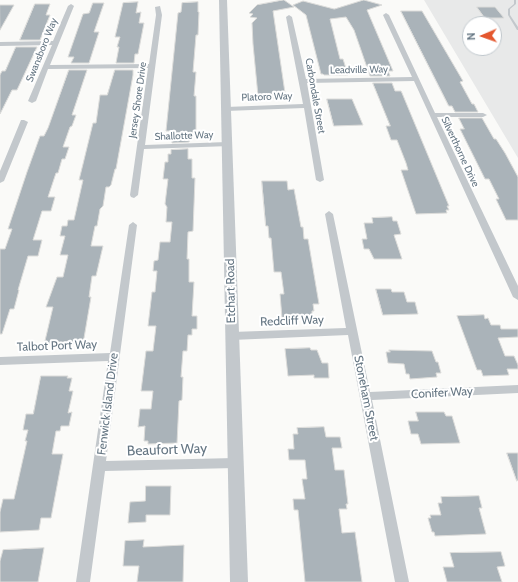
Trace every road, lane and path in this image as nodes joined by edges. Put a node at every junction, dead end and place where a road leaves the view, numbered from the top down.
1 (223, 0) edge
2 (515, 0) edge
3 (71, 6) dead end
4 (158, 7) dead end
5 (386, 14) dead end
6 (290, 17) dead end
7 (518, 29) edge
8 (55, 43) junction
9 (0, 44) edge
10 (152, 66) junction
11 (45, 67) junction
12 (416, 78) junction
13 (303, 81) junction
14 (32, 101) dead end
15 (307, 106) junction
16 (226, 109) junction
17 (432, 115) junction
18 (483, 115) dead end
19 (24, 122) dead end
20 (227, 144) junction
21 (141, 147) junction
22 (320, 180) dead end
23 (0, 181) edge
24 (134, 195) dead end
25 (329, 214) dead end
26 (133, 225) dead end
27 (518, 297) edge
28 (353, 331) junction
29 (232, 336) junction
30 (114, 357) junction
31 (0, 361) edge
32 (518, 389) edge
33 (366, 396) junction
34 (236, 463) junction
35 (100, 466) junction
36 (83, 582) edge
37 (238, 582) edge
38 (402, 582) edge

1 - 16 street, Etchart Road
2 - 7 lane
3 - 8 street, Swansboro Way
4 - 10 street, Jersey Shore Drive
5 - 12 street, Silverthorne Drive
6 - 13 street, Carbondale Street
8 - 9 street
8 - 11 street, Swansboro Way
10 - 11 street
10 - 21 street, Jersey Shore Drive
11 - 14 street, Swansboro Way
12 - 13 street, Leadville Way
12 - 17 street, Silverthorne Drive
13 - 15 street, Carbondale Street
15 - 16 street, Platoro Way
15 - 22 street, Carbondale Street
16 - 20 street, Etchart Road
17 - 18 street
17 - 27 street, Silverthorne Drive
19 - 23 street
20 - 21 street, Shallotte Way
20 - 29 street, Etchart Road
21 - 24 street, Jersey Shore Drive
25 - 28 street, Stoneham Street
26 - 30 street, Fenwick Island Drive
28 - 29 street, Redcliff Way
28 - 33 street, Stoneham Street
29 - 34 street, Etchart Road
30 - 31 street, Talbot Port Way
30 - 35 street, Fenwick Island Drive
32 - 33 street, Conifer Way
33 - 38 street, Stoneham Street
34 - 35 street, Beaufort Way
34 - 37 street, Etchart Road
35 - 36 street, Fenwick Island Drive

